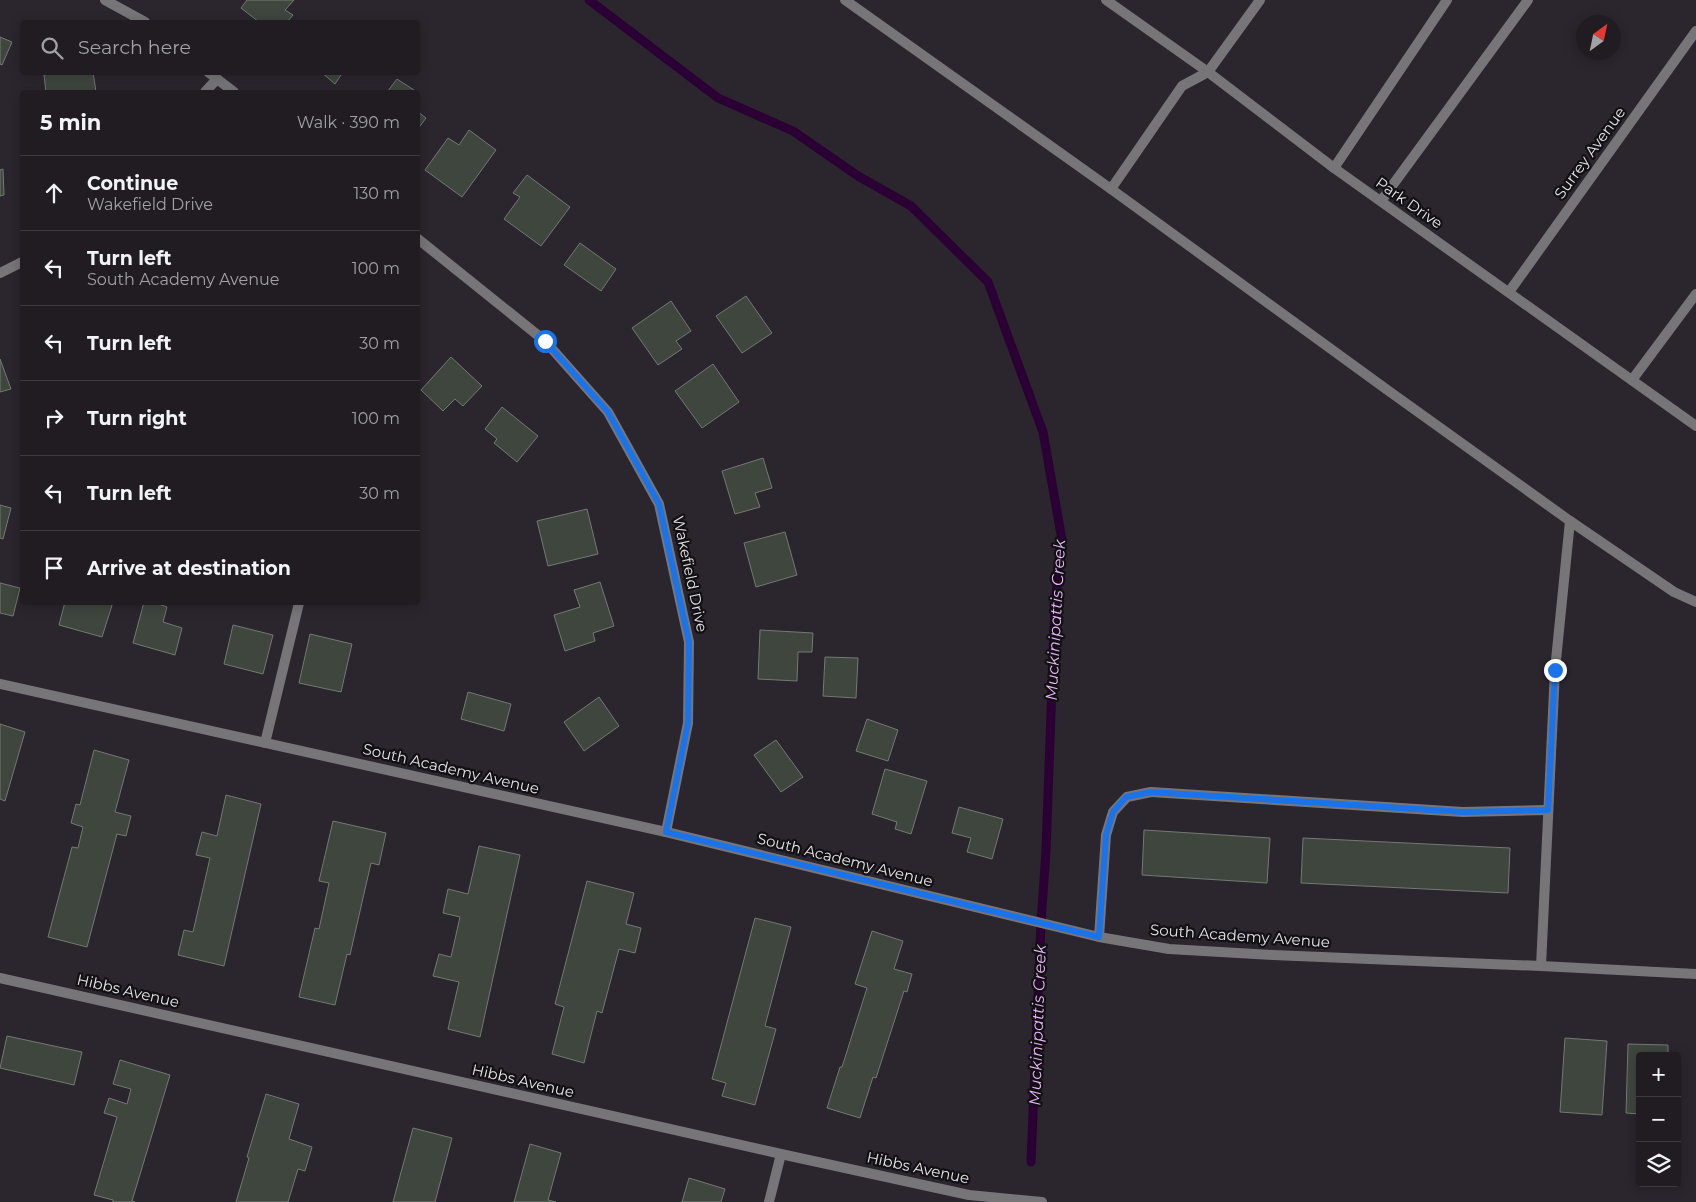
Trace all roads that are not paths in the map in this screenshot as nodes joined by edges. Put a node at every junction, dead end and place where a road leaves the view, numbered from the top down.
1 (105, 0) edge
2 (845, 0) edge
3 (1106, 0) edge
4 (1260, 0) edge
5 (1447, 0) edge
6 (1528, 0) edge
7 (140, 20) edge
8 (1696, 31) edge
9 (1208, 72) junction
10 (213, 76) edge
11 (206, 90) edge
12 (231, 90) edge
13 (1334, 168) junction
14 (1111, 189) junction
15 (1381, 202) junction
16 (420, 241) edge
17 (20, 263) edge
18 (0, 273) edge
19 (1509, 292) junction
20 (1696, 294) edge
21 (1632, 380) junction
22 (1696, 426) edge
23 (1570, 521) junction
24 (1696, 602) edge
25 (299, 605) edge
26 (0, 684) edge
27 (265, 743) junction
28 (1548, 810) junction
29 (666, 832) junction
30 (1099, 937) junction
31 (1540, 966) junction
32 (1696, 974) edge
33 (0, 978) edge
34 (781, 1154) junction
35 (769, 1202) edge
36 (1042, 1202) edge

1 - 7 street
2 - 14 street
3 - 9 street, Park Drive
4 - 9 street
5 - 13 street
6 - 15 street
8 - 19 street, Surrey Avenue
9 - 13 street, Park Drive
9 - 14 street
10 - 11 street
10 - 12 street
13 - 15 street, Park Drive
14 - 23 street
15 - 19 street, Park Drive
16 - 29 street, Wakefield Drive
17 - 18 street
19 - 21 street, Park Drive
20 - 21 street
21 - 22 street, Park Drive
23 - 24 street
23 - 28 street
25 - 27 street
26 - 27 street, South Academy Avenue
27 - 29 street, South Academy Avenue
28 - 30 street
28 - 31 street
29 - 30 street, South Academy Avenue
30 - 31 street, South Academy Avenue
31 - 32 street, South Academy Avenue
33 - 34 street, Hibbs Avenue
34 - 35 street
34 - 36 street, Hibbs Avenue

